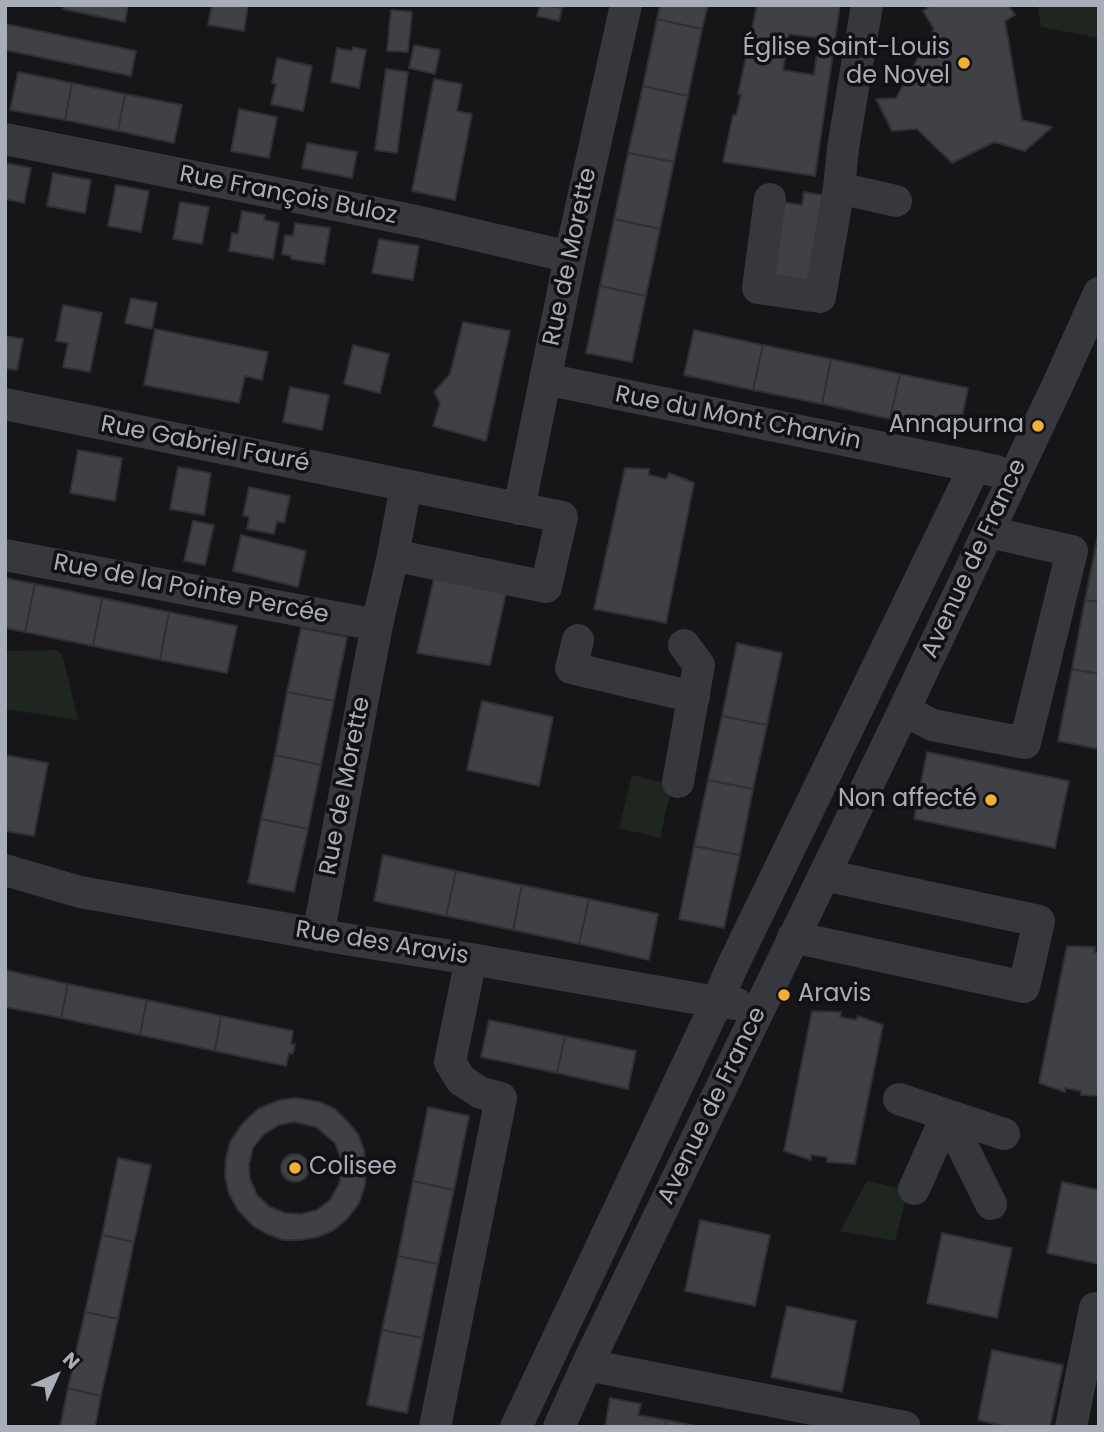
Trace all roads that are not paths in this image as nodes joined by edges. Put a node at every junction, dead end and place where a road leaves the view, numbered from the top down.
1 (626, 5) edge
2 (867, 5) edge
3 (5, 139) edge
4 (839, 188) junction
5 (770, 199) dead end
6 (897, 201) dead end
7 (570, 257) junction
8 (1096, 304) edge
9 (545, 379) junction
10 (5, 404) edge
11 (975, 466) junction
12 (1014, 475) junction
13 (406, 486) junction
14 (519, 509) junction
15 (1002, 535) dead end
16 (5, 555) edge
17 (393, 555) junction
18 (377, 625) junction
19 (578, 640) dead end
20 (684, 645) dead end
21 (694, 697) junction
22 (904, 710) junction
23 (678, 782) dead end
24 (5, 870) edge
25 (824, 875) junction
26 (318, 934) junction
27 (793, 937) junction
28 (471, 959) junction
29 (717, 1002) junction
30 (761, 1005) junction
31 (899, 1099) dead end
32 (947, 1115) junction
33 (1004, 1134) dead end
34 (914, 1189) dead end
35 (991, 1204) dead end
36 (1095, 1308) dead end
37 (587, 1364) junction
38 (435, 1427) edge
39 (516, 1427) edge
40 (559, 1427) edge
41 (905, 1427) edge
42 (1071, 1427) edge

1 - 7 street, Rue de Morette
2 - 4 street
3 - 7 street, Rue François Buloz
4 - 5 street
4 - 6 street
7 - 9 street, Rue de Morette
8 - 12 street, Avenue de France
9 - 11 street, Rue du Mont Charvin
9 - 14 street, Rue de Morette
10 - 13 street, Rue Gabriel Fauré
11 - 12 street, Rue du Mont Charvin
11 - 29 street
12 - 22 street, Avenue de France
13 - 14 street
13 - 17 street, Rue de Morette
14 - 17 street
15 - 22 street, Avenue de France
16 - 18 street, Rue de la Pointe Percée
17 - 18 street, Rue de Morette
18 - 26 street, Rue de Morette
19 - 21 street
20 - 21 street
21 - 23 street
22 - 25 street, Avenue de France
24 - 26 street, Rue des Aravis
25 - 27 street, Avenue de France
25 - 27 street
26 - 28 street, Rue des Aravis
27 - 30 street, Avenue de France
28 - 29 street, Rue des Aravis
28 - 38 street
29 - 30 street, Rue des Aravis
29 - 39 street
30 - 37 street, Avenue de France
31 - 32 street
32 - 33 street
32 - 34 street
32 - 35 street
36 - 42 street
37 - 40 street, Avenue de France
37 - 41 street

